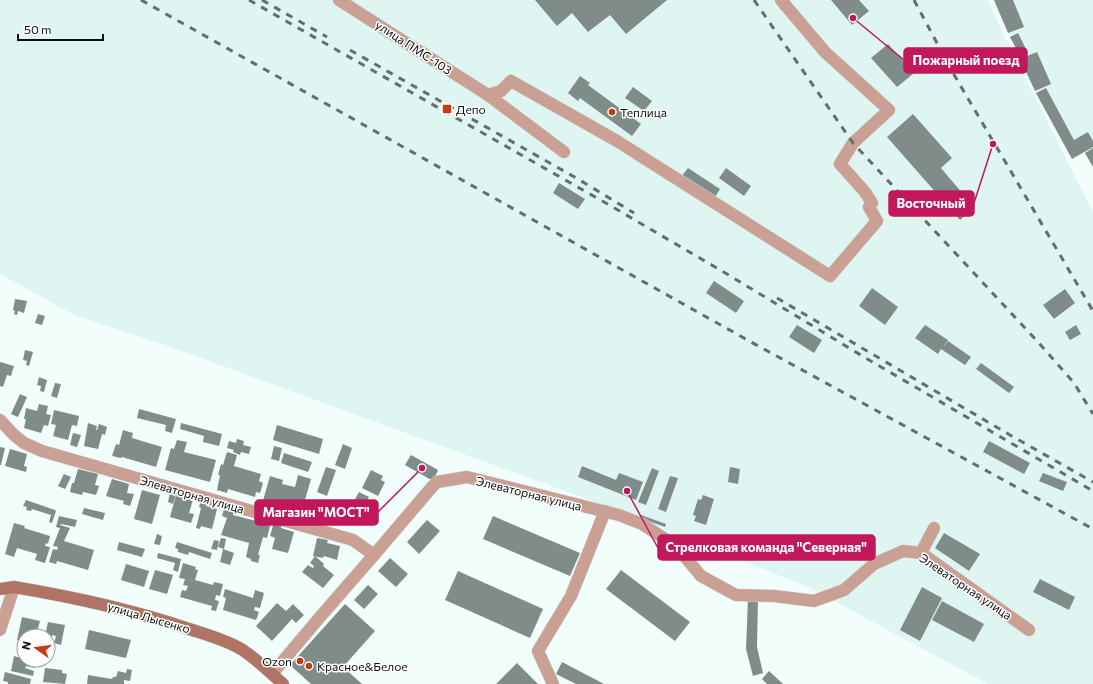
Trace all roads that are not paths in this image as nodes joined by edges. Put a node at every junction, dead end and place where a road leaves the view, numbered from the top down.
1 (339, 0) edge
2 (780, 0) edge
3 (488, 95) junction
4 (564, 152) dead end
5 (0, 420) edge
6 (605, 511) junction
7 (934, 528) dead end
8 (921, 553) junction
9 (374, 555) junction
10 (14, 587) junction
11 (0, 588) edge
12 (0, 630) edge
13 (1029, 630) dead end
14 (272, 674) junction
15 (283, 684) edge
16 (553, 684) edge

1 - 3 street, улица ПМС-103
2 - 3 street
3 - 4 street, улица ПМС-103
5 - 9 street, Элеваторная улица
6 - 8 street, Элеваторная улица
6 - 9 street, Элеваторная улица
6 - 16 street
7 - 8 street
8 - 13 street, Элеваторная улица
9 - 14 street
10 - 11 main road, улица Лысенко
10 - 12 street
10 - 14 main road, улица Лысенко
14 - 15 main road, улица Лысенко

